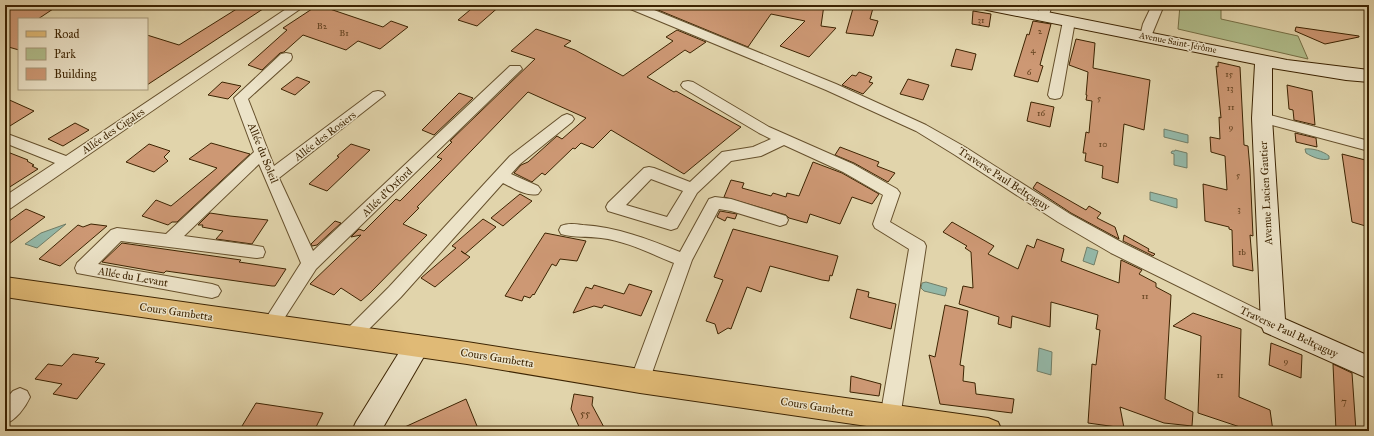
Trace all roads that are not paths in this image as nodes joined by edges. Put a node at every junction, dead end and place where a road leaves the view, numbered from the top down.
1 (300, 5) edge
2 (632, 5) edge
3 (986, 5) edge
4 (1158, 5) edge
5 (1045, 10) edge
6 (1069, 21) junction
7 (1146, 36) junction
8 (286, 57) dead end
9 (1264, 60) junction
10 (515, 69) dead end
11 (1369, 76) edge
12 (688, 85) dead end
13 (378, 95) dead end
14 (1055, 95) dead end
15 (1262, 118) junction
16 (567, 119) dead end
17 (5, 138) edge
18 (784, 139) junction
19 (1369, 146) edge
20 (263, 152) junction
21 (68, 162) junction
22 (272, 176) junction
23 (501, 176) junction
24 (692, 189) dead end
25 (533, 190) dead end
26 (5, 204) edge
27 (780, 220) dead end
28 (567, 230) dead end
29 (170, 240) junction
30 (257, 252) dead end
31 (684, 260) junction
32 (310, 264) junction
33 (5, 287) edge
34 (212, 291) dead end
35 (1273, 325) junction
36 (270, 326) junction
37 (350, 336) junction
38 (417, 346) junction
39 (1369, 368) edge
40 (640, 381) junction
41 (20, 397) dead end
42 (5, 415) edge
43 (890, 418) junction
44 (366, 431) edge
45 (988, 431) edge

1 - 21 street, Allée des Cigales
2 - 35 street, Traverse Paul Beltçaguy
3 - 5 street, Avenue Saint-Jérôme
4 - 7 street
5 - 6 street, Avenue Saint-Jérôme
6 - 7 street, Avenue Saint-Jérôme
6 - 14 street
7 - 9 street, Avenue Saint-Jérôme
8 - 20 street, Allée du Soleil
9 - 11 street, Avenue Saint-Jérôme
9 - 15 street, Avenue Lucien Gautier
10 - 32 street, Allée d'Oxford
12 - 18 street
13 - 22 street, Allée des Rosiers
15 - 19 street
15 - 35 street, Avenue Lucien Gautier
16 - 23 street
17 - 21 street
18 - 24 street
18 - 43 street
20 - 22 street, Allée du Soleil
20 - 29 street
21 - 26 street, Allée des Cigales
22 - 32 street, Allée du Soleil
23 - 25 street
23 - 37 street
27 - 31 street
28 - 31 street
29 - 30 street, Allée du Levant
29 - 34 street, Allée du Levant
31 - 40 street
32 - 36 street, Allée d'Oxford
33 - 36 main road, Cours Gambetta
35 - 39 street, Traverse Paul Beltçaguy
36 - 37 main road, Cours Gambetta
37 - 38 main road, Cours Gambetta
38 - 40 main road, Cours Gambetta
38 - 44 street
40 - 43 main road, Cours Gambetta
41 - 42 street
43 - 45 main road, Cours Gambetta

